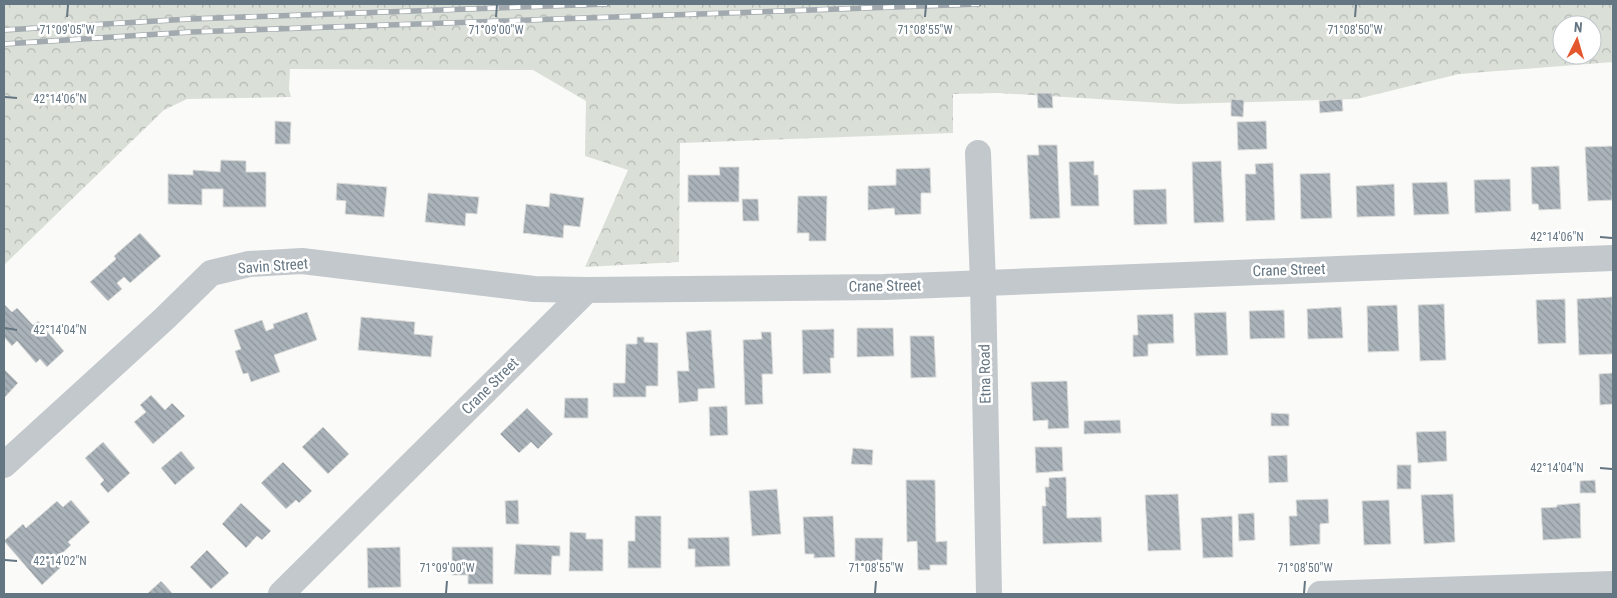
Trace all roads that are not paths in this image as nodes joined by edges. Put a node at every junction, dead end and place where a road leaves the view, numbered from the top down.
1 (978, 153) dead end
2 (1613, 258) edge
3 (983, 283) junction
4 (587, 290) junction
5 (4, 465) edge
6 (1613, 584) edge
7 (1498, 592) edge
8 (281, 594) edge
9 (989, 594) edge
10 (1320, 594) edge

1 - 3 street, Etna Road
2 - 3 street, Crane Street
3 - 4 street, Crane Street
3 - 9 street, Etna Road
4 - 5 street, Savin Street
4 - 8 street, Crane Street
6 - 7 street
7 - 10 street

